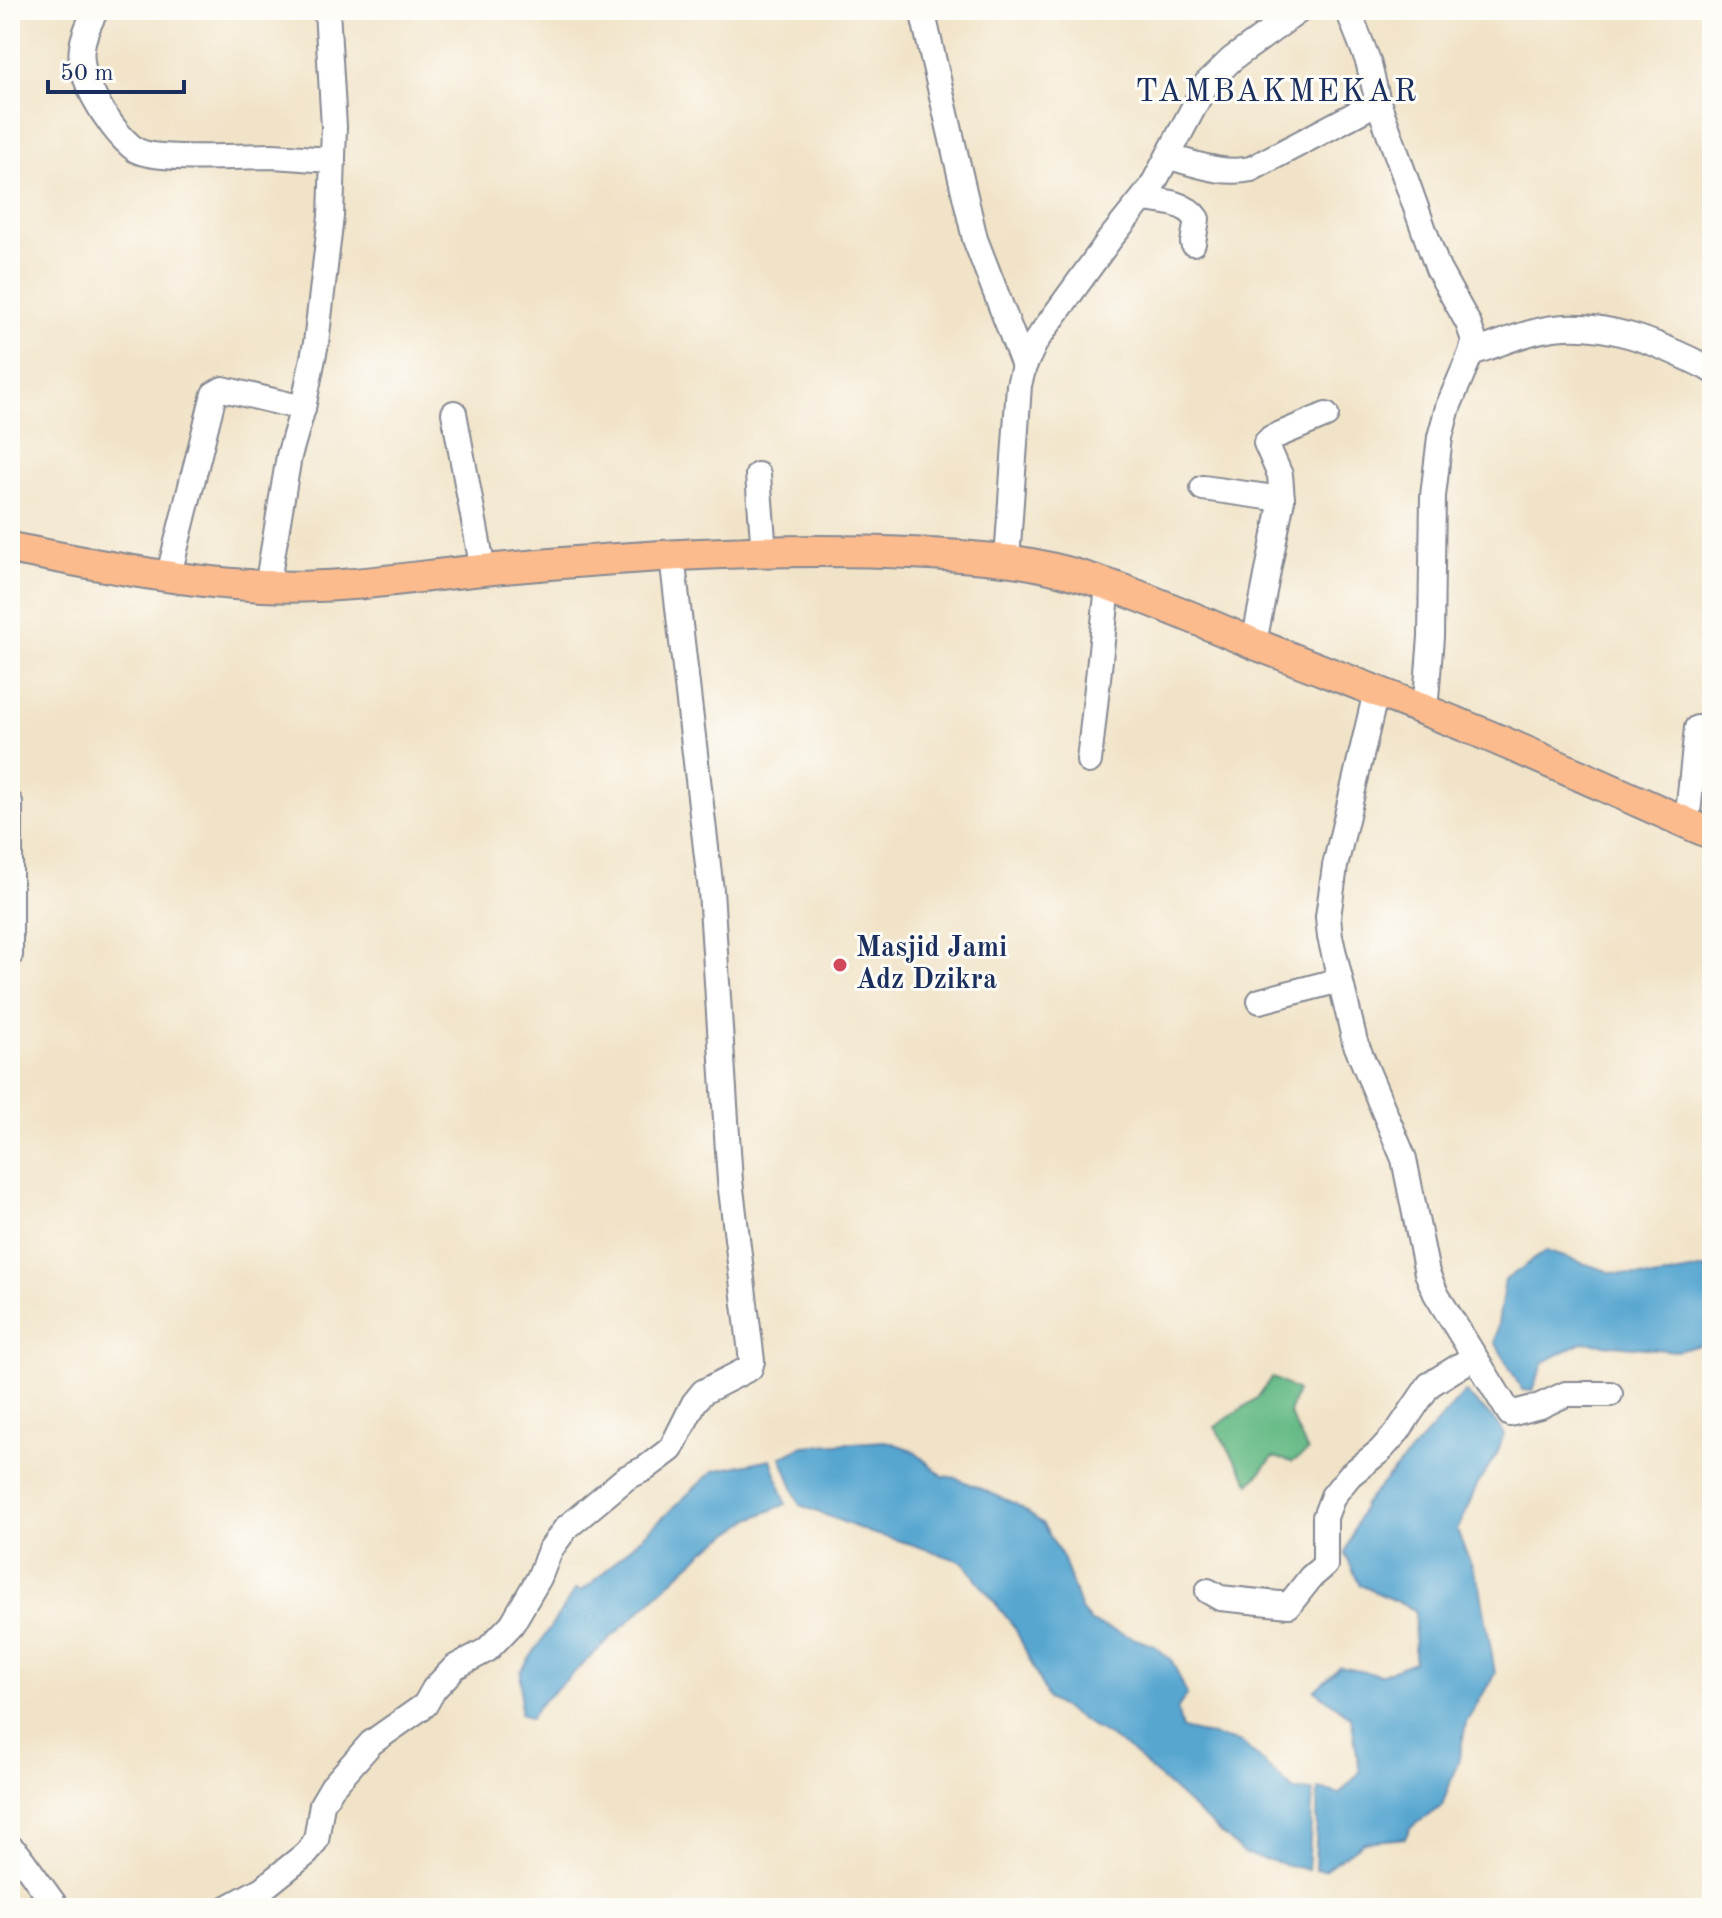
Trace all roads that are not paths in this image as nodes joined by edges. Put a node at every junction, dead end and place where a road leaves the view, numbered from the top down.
1 (96, 10) edge
2 (327, 10) edge
3 (922, 10) edge
4 (1300, 10) edge
5 (1348, 10) edge
6 (1378, 102) junction
7 (1169, 157) junction
8 (333, 160) junction
9 (1143, 199) junction
10 (1193, 243) dead end
11 (1471, 353) junction
12 (1024, 366) junction
13 (1712, 370) edge
14 (303, 408) junction
15 (454, 413) dead end
16 (1326, 415) dead end
17 (758, 475) dead end
18 (1203, 488) dead end
19 (1282, 499) junction
20 (10, 548) edge
21 (764, 553) junction
22 (672, 556) junction
23 (1007, 560) junction
24 (483, 570) junction
25 (168, 578) junction
26 (1108, 586) junction
27 (267, 587) junction
28 (1254, 643) junction
29 (1376, 692) junction
30 (1425, 711) junction
31 (1697, 728) dead end
32 (1089, 761) dead end
33 (10, 803) edge
34 (1700, 829) edge
35 (10, 955) edge
36 (1340, 980) junction
37 (1260, 1001) dead end
38 (1478, 1363) junction
39 (1610, 1394) dead end
40 (1208, 1591) dead end
41 (10, 1847) edge
42 (57, 1908) edge
43 (227, 1908) edge

1 - 8 street
2 - 8 street
3 - 12 street
4 - 7 street
5 - 6 street
6 - 7 street
6 - 11 street
7 - 9 street
8 - 14 street
9 - 10 street
9 - 12 street
11 - 13 street
11 - 30 street
12 - 23 street
14 - 25 street
14 - 27 street
15 - 24 street
16 - 19 street
17 - 21 street
18 - 19 street
19 - 28 street
20 - 25 main road
21 - 22 main road
21 - 23 main road
22 - 24 main road
22 - 43 street
23 - 26 main road
24 - 27 main road
25 - 27 main road
26 - 28 main road
26 - 32 street
28 - 29 main road
29 - 30 main road
29 - 36 street
30 - 34 main road
31 - 34 street
33 - 35 street
36 - 37 street
36 - 38 street
38 - 39 street
38 - 40 street
41 - 42 street

